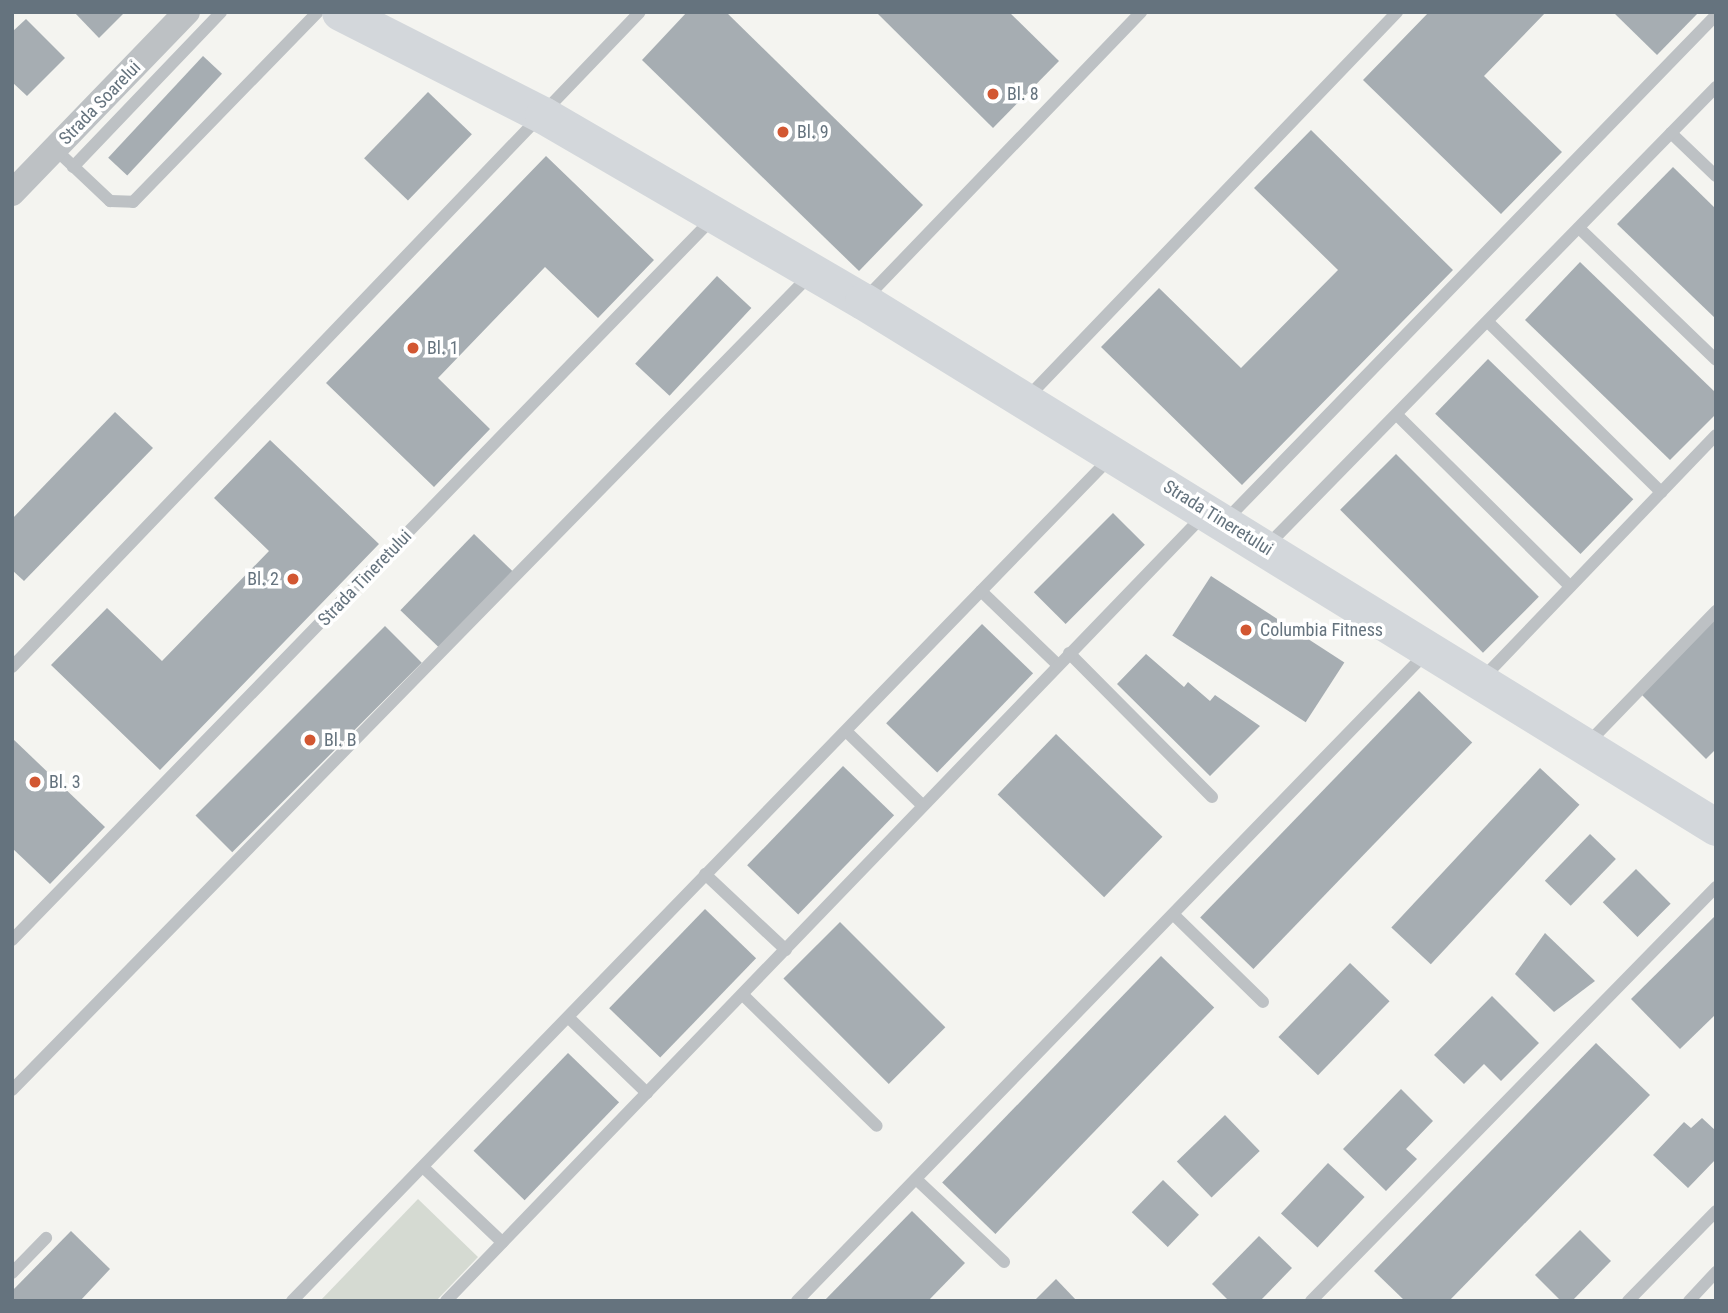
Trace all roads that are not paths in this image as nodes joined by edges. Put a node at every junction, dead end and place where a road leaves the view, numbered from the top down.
1 (187, 12) edge
2 (221, 12) edge
3 (318, 12) edge
4 (340, 12) edge
5 (640, 12) edge
6 (1140, 12) edge
7 (1397, 12) edge
8 (1716, 15) edge
9 (1716, 87) edge
10 (543, 115) junction
11 (1671, 133) junction
12 (64, 158) junction
13 (1716, 177) edge
14 (12, 193) edge
15 (716, 215) junction
16 (1579, 228) junction
17 (812, 272) junction
18 (863, 301) junction
19 (1488, 322) junction
20 (1716, 360) edge
21 (1024, 401) junction
22 (1398, 416) junction
23 (1716, 435) edge
24 (1114, 454) junction
25 (1661, 492) junction
26 (1216, 516) junction
27 (1266, 547) junction
28 (1570, 586) junction
29 (981, 591) junction
30 (1716, 611) edge
31 (1429, 650) junction
32 (1069, 653) junction
33 (1058, 665) junction
34 (12, 667) edge
35 (1479, 681) junction
36 (847, 732) junction
37 (1586, 746) junction
38 (1212, 797) dead end
39 (923, 806) junction
40 (1711, 816) edge
41 (705, 874) junction
42 (1716, 887) edge
43 (1175, 916) junction
44 (12, 940) edge
45 (786, 950) junction
46 (743, 995) junction
47 (1263, 1002) dead end
48 (570, 1019) junction
49 (12, 1090) edge
50 (647, 1093) junction
51 (877, 1126) dead end
52 (424, 1168) junction
53 (916, 1179) junction
54 (1716, 1211) edge
55 (46, 1238) dead end
56 (502, 1242) junction
57 (1004, 1262) dead end
58 (1716, 1272) edge
59 (12, 1273) edge
60 (292, 1301) edge
61 (446, 1301) edge
62 (797, 1301) edge
63 (1311, 1301) edge
64 (1628, 1301) edge
65 (1689, 1301) edge

1 - 12 street, Strada Soarelui
2 - 12 lane
3 - 12 lane
4 - 10 street, Strada Tineretului
5 - 10 lane
6 - 18 lane
7 - 21 lane
8 - 26 lane
9 - 11 lane
10 - 15 street, Strada Tineretului
10 - 34 lane
11 - 13 lane
11 - 16 lane
12 - 14 street, Strada Soarelui
15 - 17 street, Strada Tineretului
15 - 44 lane, Strada Tineretului
16 - 19 lane
16 - 20 lane
17 - 18 street, Strada Tineretului
17 - 49 lane
18 - 21 street, Strada Tineretului
19 - 22 lane
19 - 25 lane
21 - 24 street, Strada Tineretului
22 - 27 lane
22 - 28 lane
23 - 25 lane
24 - 26 street, Strada Tineretului
24 - 29 lane
25 - 28 lane
26 - 27 street, Strada Tineretului
26 - 32 lane
27 - 31 street, Strada Tineretului
28 - 35 lane
29 - 33 lane
29 - 36 lane
30 - 37 lane
31 - 35 street, Strada Tineretului
31 - 43 lane
32 - 33 lane
32 - 38 lane
33 - 39 lane
35 - 37 street, Strada Tineretului
36 - 39 lane
36 - 41 lane
37 - 40 street, Strada Tineretului
39 - 45 lane
41 - 45 lane
41 - 48 lane
42 - 63 lane
43 - 47 lane
43 - 53 lane
45 - 46 lane
46 - 50 lane
46 - 51 lane
48 - 50 lane
48 - 52 lane
50 - 56 lane
52 - 56 lane
52 - 60 lane
53 - 57 lane
53 - 62 lane
54 - 64 lane
55 - 59 lane
56 - 61 lane
58 - 65 lane

